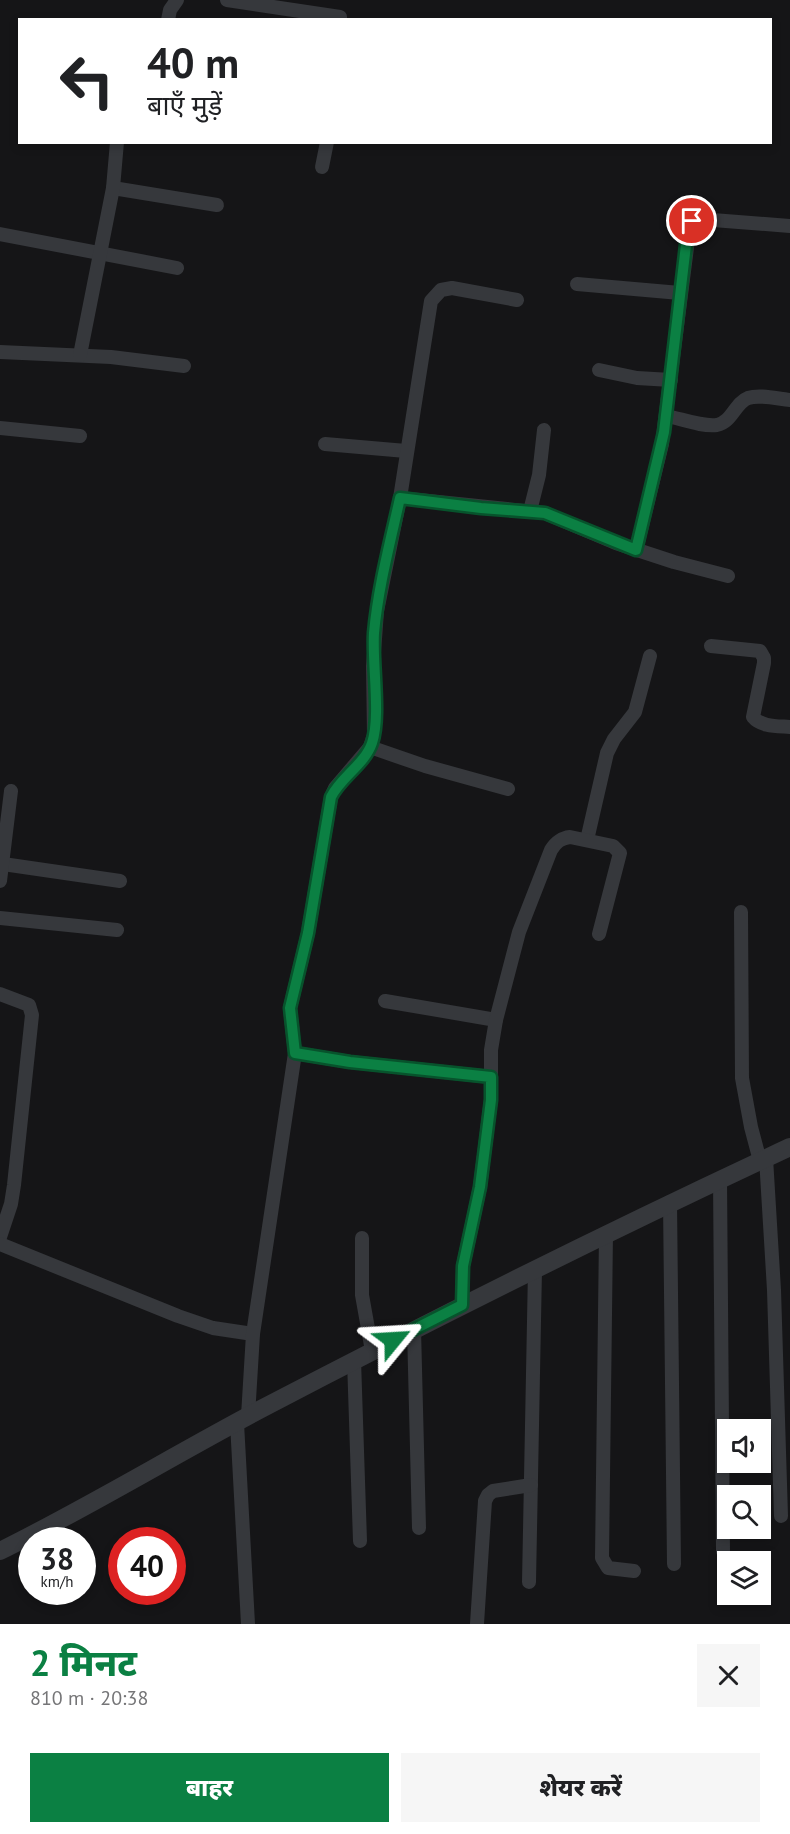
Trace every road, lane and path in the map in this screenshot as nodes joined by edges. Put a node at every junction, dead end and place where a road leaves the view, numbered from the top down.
1 (177, 0) edge
2 (226, 0) edge
3 (340, 17) dead end
4 (168, 18) edge
5 (117, 144) edge
6 (327, 144) edge
7 (322, 167) dead end
8 (113, 188) junction
9 (217, 206) dead end
10 (790, 226) edge
11 (0, 234) edge
12 (99, 253) junction
13 (177, 268) dead end
14 (577, 284) dead end
15 (680, 293) junction
16 (517, 300) dead end
17 (0, 352) edge
18 (81, 356) junction
19 (184, 366) dead end
20 (599, 370) dead end
21 (671, 380) junction
22 (790, 400) edge
23 (667, 416) junction
24 (0, 428) edge
25 (544, 430) dead end
26 (80, 436) dead end
27 (325, 444) dead end
28 (406, 451) junction
29 (400, 498) junction
30 (530, 511) junction
31 (636, 550) junction
32 (728, 576) dead end
33 (711, 646) dead end
34 (650, 656) dead end
35 (790, 727) edge
36 (370, 747) junction
37 (508, 789) dead end
38 (11, 791) dead end
39 (587, 840) junction
40 (3, 864) junction
41 (0, 881) edge
42 (120, 881) dead end
43 (741, 912) dead end
44 (0, 918) edge
45 (117, 930) dead end
46 (599, 934) dead end
47 (0, 994) edge
48 (385, 1001) dead end
49 (496, 1020) junction
50 (295, 1053) junction
51 (491, 1077) junction
52 (790, 1147) edge
53 (763, 1159) junction
54 (720, 1179) junction
55 (670, 1202) junction
56 (606, 1233) junction
57 (0, 1237) edge
58 (362, 1238) dead end
59 (0, 1244) edge
60 (535, 1269) junction
61 (462, 1305) junction
62 (414, 1329) junction
63 (253, 1334) junction
64 (372, 1351) junction
65 (354, 1360) junction
66 (242, 1420) junction
67 (531, 1485) junction
68 (781, 1516) dead end
69 (419, 1528) dead end
70 (360, 1541) dead end
71 (0, 1551) edge
72 (723, 1551) dead end
73 (674, 1564) dead end
74 (634, 1571) dead end
75 (529, 1582) dead end
76 (248, 1624) edge
77 (477, 1624) edge

1 - 4 street
2 - 3 street
5 - 8 street
6 - 7 street
8 - 9 street
8 - 12 street
10 - 15 street
11 - 12 street
12 - 13 street
12 - 18 street
14 - 15 street
15 - 21 street
16 - 28 street
17 - 18 street
18 - 19 street
20 - 21 street
21 - 23 street
22 - 23 street
23 - 31 street
24 - 26 street
25 - 30 street
27 - 28 street
28 - 29 street
29 - 30 street
29 - 36 street
30 - 31 street
31 - 32 street
33 - 35 street
34 - 39 street
36 - 37 street
36 - 50 street
38 - 40 street
39 - 46 street
39 - 49 street
40 - 41 street
40 - 42 street
43 - 53 street
44 - 45 street
47 - 57 street
48 - 49 street
49 - 51 street
50 - 51 street
50 - 63 street
51 - 61 street
52 - 53 street
53 - 54 street
53 - 68 street
54 - 55 street
54 - 72 street
55 - 56 street
55 - 73 street
56 - 60 street
56 - 74 street
58 - 64 street
59 - 63 street
60 - 61 street
60 - 67 street
61 - 62 street
62 - 64 street
62 - 69 street
63 - 66 street
64 - 65 street
65 - 66 street
65 - 70 street
66 - 71 street
66 - 76 street
67 - 75 street
67 - 77 street

